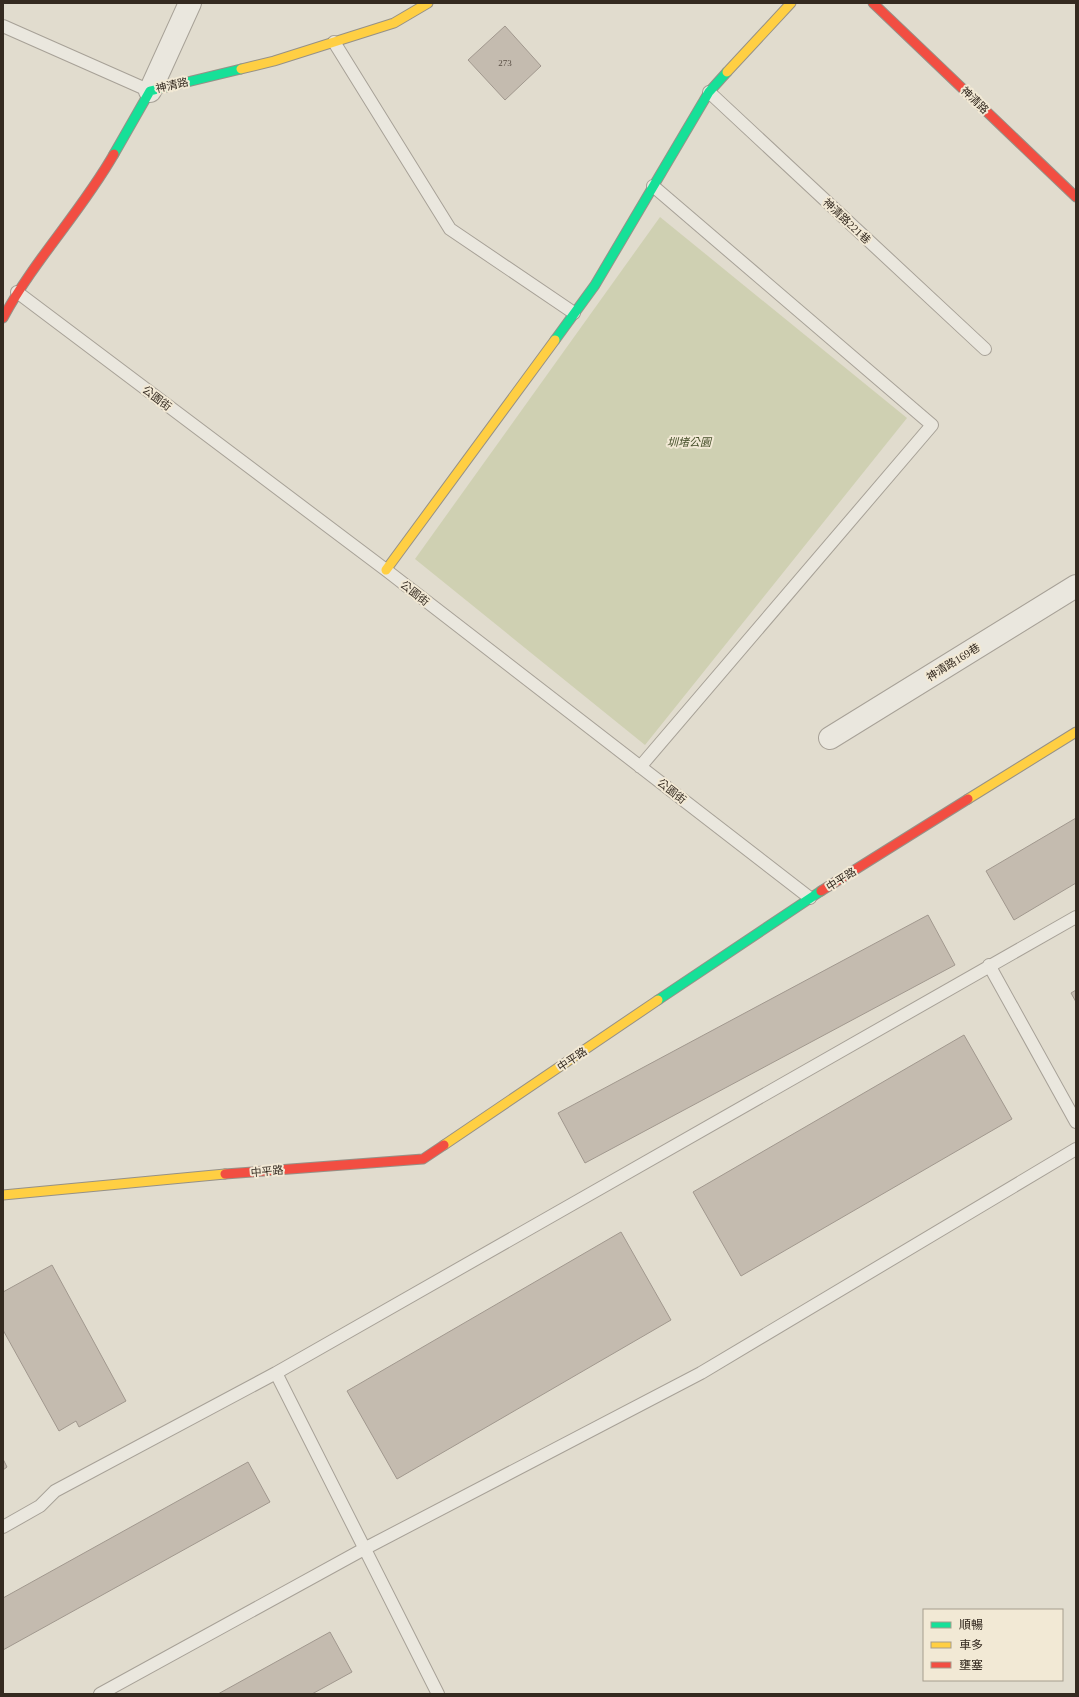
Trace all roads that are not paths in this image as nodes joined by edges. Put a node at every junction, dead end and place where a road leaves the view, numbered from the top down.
1 (190, 3) edge
2 (428, 3) edge
3 (791, 3) edge
4 (873, 3) edge
5 (3, 26) edge
6 (334, 42) junction
7 (150, 91) junction
8 (709, 92) junction
9 (653, 186) junction
10 (1076, 197) edge
11 (17, 292) junction
12 (574, 313) junction
13 (3, 318) edge
14 (985, 349) dead end
15 (386, 570) junction
16 (1076, 586) edge
17 (1076, 732) edge
18 (830, 738) dead end
19 (640, 767) junction
20 (810, 898) junction
21 (1076, 917) edge
22 (989, 965) junction
23 (1076, 1122) edge
24 (1076, 1148) edge
25 (3, 1195) edge
26 (276, 1373) junction
27 (3, 1528) edge
28 (364, 1549) junction
29 (434, 1693) edge
30 (100, 1694) edge

1 - 7 street
2 - 6 street, 神清路
3 - 8 street
4 - 10 street, 神清路
5 - 7 lane
6 - 7 street, 神清路
6 - 12 lane
7 - 11 street, 神清路
8 - 9 street
8 - 14 lane, 神清路221巷
9 - 12 street
9 - 19 lane
11 - 13 street, 神清路
11 - 15 lane, 公園街
12 - 15 street
15 - 19 lane, 公園街
16 - 18 street, 神清路169巷
17 - 20 street, 中平路
19 - 20 lane, 公園街
20 - 25 street, 中平路
21 - 22 lane
22 - 23 lane
22 - 26 lane
24 - 28 lane
26 - 27 lane
26 - 28 lane
28 - 29 lane
28 - 30 lane

